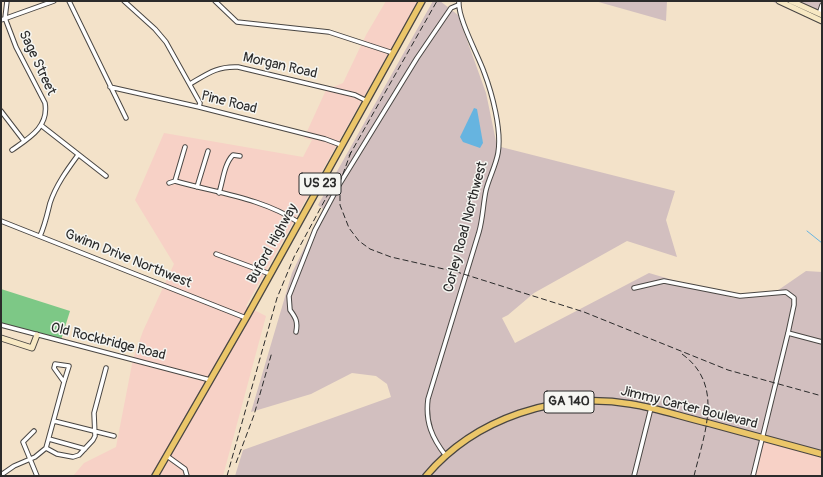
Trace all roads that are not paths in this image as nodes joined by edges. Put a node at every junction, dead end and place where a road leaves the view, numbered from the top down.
1 (7, 1) edge
2 (54, 1) edge
3 (69, 1) edge
4 (124, 1) edge
5 (215, 1) edge
6 (418, 1) edge
7 (422, 1) edge
8 (779, 1) edge
9 (790, 1) edge
10 (458, 3) edge
11 (822, 5) edge
12 (418, 8) junction
13 (822, 17) edge
14 (5, 18) junction
15 (1, 20) edge
16 (394, 54) junction
17 (190, 84) junction
18 (110, 87) junction
19 (367, 100) junction
20 (199, 107) junction
21 (1, 111) edge
22 (126, 118) dead end
23 (42, 126) junction
24 (24, 141) junction
25 (341, 145) junction
26 (185, 147) dead end
27 (12, 150) dead end
28 (208, 151) dead end
29 (78, 155) junction
30 (240, 156) dead end
31 (106, 176) dead end
32 (176, 181) junction
33 (169, 183) dead end
34 (197, 187) junction
35 (219, 193) junction
36 (1, 221) edge
37 (298, 222) junction
38 (40, 236) junction
39 (216, 254) dead end
40 (270, 274) junction
41 (634, 288) dead end
42 (246, 318) junction
43 (1, 326) edge
44 (296, 332) dead end
45 (788, 333) junction
46 (37, 335) junction
47 (1, 338) edge
48 (822, 342) edge
49 (106, 368) dead end
50 (210, 380) junction
51 (64, 382) junction
52 (651, 408) junction
53 (54, 421) junction
54 (34, 431) dead end
55 (95, 431) junction
56 (114, 436) dead end
57 (761, 438) junction
58 (49, 439) junction
59 (46, 448) junction
60 (85, 449) junction
61 (822, 454) edge
62 (167, 456) junction
63 (446, 456) junction
64 (30, 459) junction
65 (1, 475) edge
66 (37, 476) edge
67 (155, 476) edge
68 (187, 476) edge
69 (426, 476) edge
70 (634, 476) edge
71 (752, 476) edge

1 - 14 street
2 - 14 street
3 - 18 street
4 - 17 street
5 - 16 street
6 - 12 street
7 - 12 main road, Buford Highway / US 23
8 - 13 street
9 - 13 street
10 - 44 street
10 - 63 street, Corley Road Northwest
11 - 13 street
12 - 16 main road, Buford Highway / US 23
14 - 15 street
14 - 23 street, Sage Street
16 - 19 main road, Buford Highway / US 23
17 - 19 street, Morgan Road
17 - 20 street
18 - 20 street, Pine Road
18 - 22 street
19 - 25 main road, Buford Highway / US 23
20 - 25 street, Pine Road
21 - 24 street
23 - 24 street
23 - 29 street
24 - 27 street
25 - 37 main road, Buford Highway / US 23
26 - 32 street
28 - 34 street
29 - 31 street
29 - 38 street
30 - 35 street
32 - 33 street
32 - 34 street
34 - 35 street
35 - 37 street
36 - 38 street, Gwinn Drive Northwest
37 - 40 main road, Buford Highway / US 23
38 - 42 street, Gwinn Drive Northwest
39 - 40 street
40 - 42 main road, Buford Highway / US 23
41 - 45 street
42 - 50 main road, Buford Highway / US 23
43 - 46 street, Old Rockbridge Road
45 - 48 street
45 - 57 street
46 - 47 street
46 - 50 street, Old Rockbridge Road
49 - 55 street
50 - 62 main road, Buford Highway / US 23
51 - 51 street
51 - 53 street
52 - 57 main road, Jimmy Carter Boulevard / GA 140
52 - 63 main road, Jimmy Carter Boulevard / GA 140
52 - 70 street
53 - 55 street
53 - 58 street
54 - 64 street
55 - 56 street
55 - 60 street
57 - 61 main road, Jimmy Carter Boulevard / GA 140
57 - 71 street
58 - 59 street
58 - 60 street
59 - 60 street
59 - 64 street
62 - 67 main road, Buford Highway / US 23
62 - 68 street
63 - 69 main road, Jimmy Carter Boulevard / GA 140
64 - 65 street
64 - 66 street

